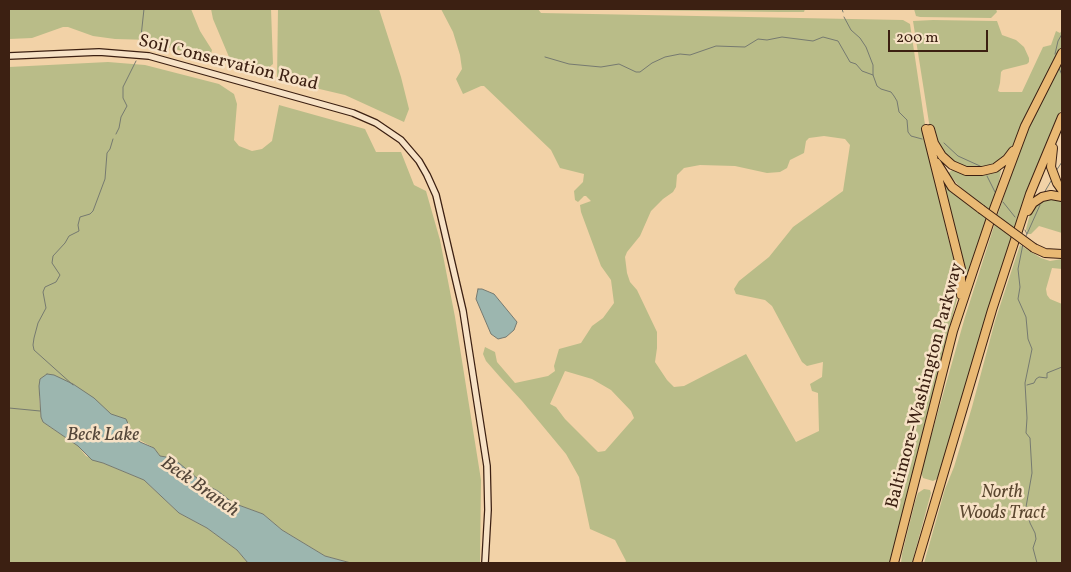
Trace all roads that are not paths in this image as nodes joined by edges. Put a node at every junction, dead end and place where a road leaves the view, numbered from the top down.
1 (1062, 53) edge
2 (9, 56) edge
3 (1062, 117) edge
4 (1026, 126) junction
5 (928, 129) junction
6 (1055, 135) junction
7 (1062, 190) edge
8 (1062, 197) edge
9 (1019, 228) junction
10 (1062, 252) edge
11 (953, 331) junction
12 (485, 563) edge
13 (894, 563) edge
14 (917, 563) edge

1 - 4 highway, Baltimore-Washington Parkway
2 - 12 main road, Soil Conservation Road
3 - 6 highway
4 - 5 highway
4 - 11 highway, Baltimore-Washington Parkway
5 - 10 highway, bridge
5 - 11 highway
6 - 7 highway
6 - 9 highway
8 - 9 highway
9 - 14 highway
11 - 13 highway, Baltimore-Washington Parkway

